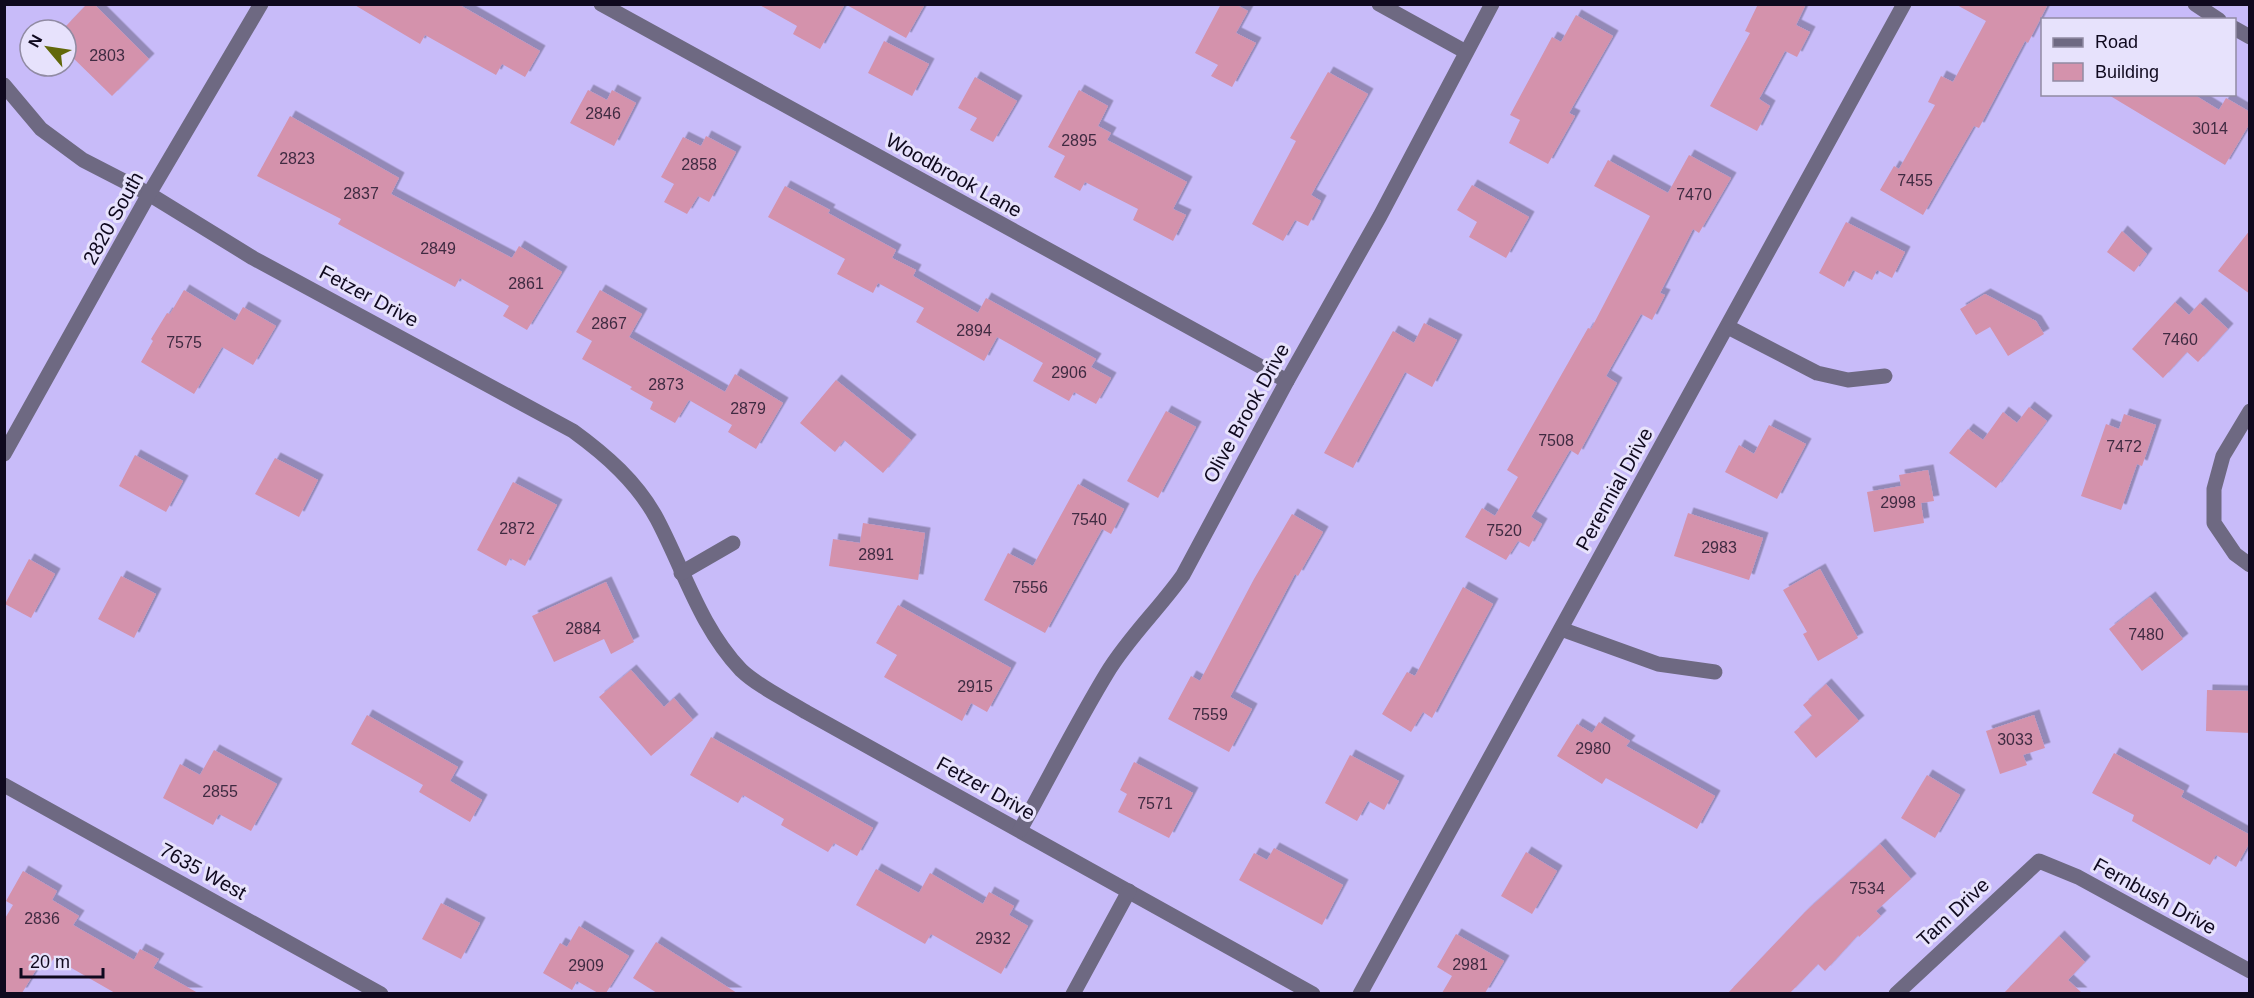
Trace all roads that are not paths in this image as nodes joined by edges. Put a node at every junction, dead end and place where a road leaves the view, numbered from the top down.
1 (261, 4) edge
2 (601, 4) edge
3 (1379, 4) edge
4 (1492, 4) edge
5 (1904, 4) edge
6 (2194, 4) edge
7 (2216, 18) edge
8 (2236, 29) edge
9 (2250, 37) edge
10 (1466, 52) junction
11 (4, 85) edge
12 (149, 194) junction
13 (1728, 327) junction
14 (1885, 376) dead end
15 (1287, 381) junction
16 (2250, 411) edge
17 (4, 454) edge
18 (733, 543) dead end
19 (2250, 565) edge
20 (681, 573) junction
21 (1562, 629) junction
22 (1715, 672) dead end
23 (4, 784) edge
24 (1020, 830) junction
25 (2039, 861) joint
26 (1129, 891) junction
27 (2250, 971) edge
28 (381, 993) edge
29 (1073, 993) edge
30 (1313, 993) edge
31 (1360, 993) edge
32 (1896, 993) edge

1 - 12 street, 2820 South
2 - 15 street, Woodbrook Lane
3 - 10 street
4 - 10 street, Olive Brook Drive
5 - 13 street, Perennial Drive
6 - 7 street
8 - 9 street
10 - 15 street, Olive Brook Drive
11 - 12 street, Fetzer Drive
12 - 17 street, 2820 South
12 - 20 street, Fetzer Drive
13 - 14 street
13 - 21 street, Perennial Drive
15 - 24 street, Olive Brook Drive
16 - 19 street
18 - 20 street
20 - 24 street, Fetzer Drive
21 - 22 street
21 - 31 street, Perennial Drive
23 - 28 street, 7635 West
24 - 26 street, Fetzer Drive
25 - 27 street, Fernbush Drive
25 - 32 street, Tam Drive
26 - 29 street
26 - 30 street, Fetzer Drive

